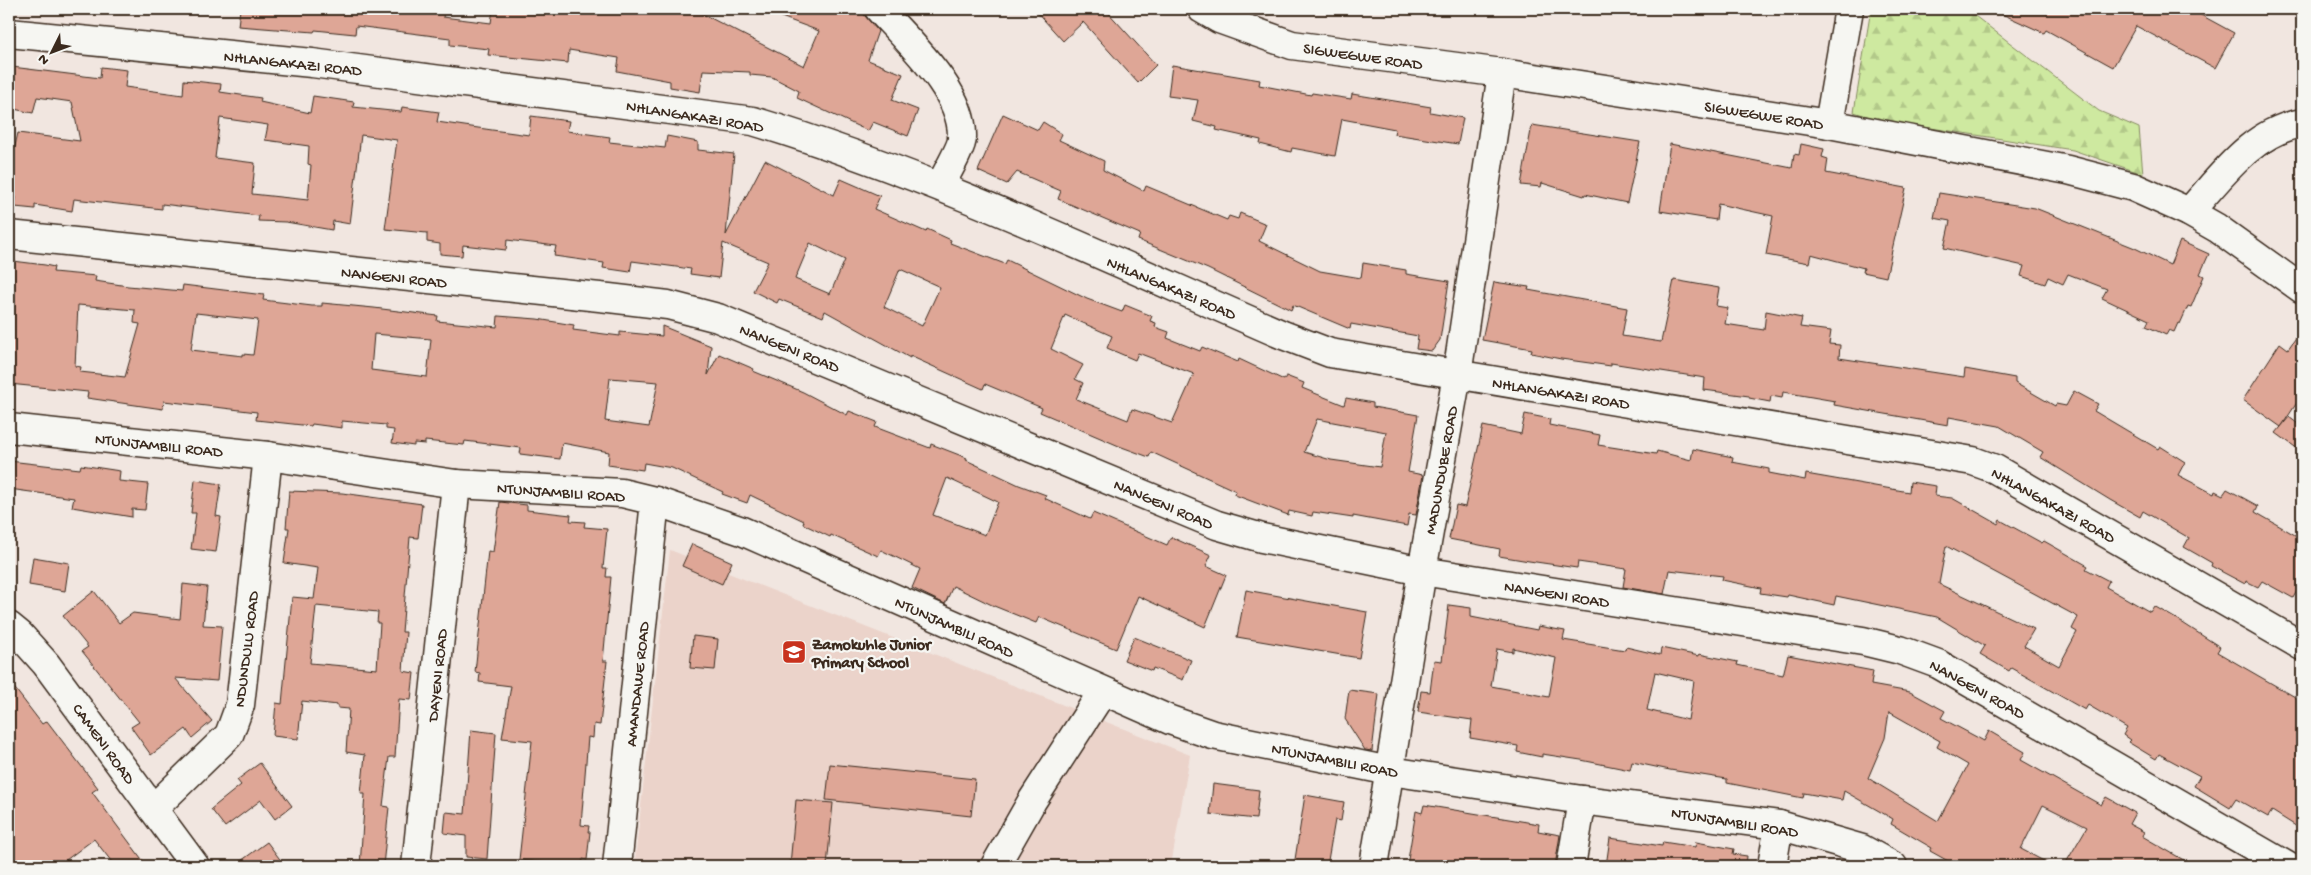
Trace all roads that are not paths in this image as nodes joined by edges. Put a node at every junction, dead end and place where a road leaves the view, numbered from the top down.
1 (879, 9) edge
2 (1202, 9) edge
3 (1849, 9) edge
4 (9, 32) edge
5 (1502, 73) junction
6 (2302, 123) edge
7 (1829, 124) junction
8 (940, 186) junction
9 (2189, 212) junction
10 (9, 235) edge
11 (2302, 289) edge
12 (1457, 375) junction
13 (9, 428) edge
14 (268, 456) junction
15 (456, 484) junction
16 (655, 501) junction
17 (1422, 572) junction
18 (9, 626) edge
19 (2302, 646) edge
20 (1103, 691) junction
21 (1390, 771) junction
22 (1582, 800) junction
23 (153, 809) junction
24 (1779, 825) junction
25 (195, 866) edge
26 (416, 866) edge
27 (617, 866) edge
28 (995, 866) edge
29 (1374, 866) edge
30 (1571, 866) edge
31 (1772, 866) edge
32 (1894, 866) edge
33 (2287, 866) edge

1 - 8 street
2 - 5 street, SIGWEGWE ROAD
3 - 7 street
4 - 8 street, NHLANGAKAZI ROAD
5 - 7 street, SIGWEGWE ROAD
5 - 12 street, MADUNDUBE ROAD
6 - 9 street
7 - 9 street, SIGWEGWE ROAD
8 - 12 street, NHLANGAKAZI ROAD
9 - 11 street, SIGWEGWE ROAD
10 - 17 street, NANGENI ROAD
12 - 17 street, MADUNDUBE ROAD
12 - 19 street, NHLANGAKAZI ROAD
13 - 14 street, NTUNJAMBILI ROAD
14 - 15 street, NTUNJAMBILI ROAD
14 - 23 street, NDUNDULU ROAD
15 - 16 street, NTUNJAMBILI ROAD
15 - 26 street, DAYENI ROAD
16 - 20 street, NTUNJAMBILI ROAD
16 - 27 street, AMANDAWE ROAD
17 - 21 street, MADUNDUBE ROAD
17 - 33 street, NANGENI ROAD
18 - 23 street, CAMENI ROAD
20 - 21 street, NTUNJAMBILI ROAD
20 - 28 street
21 - 22 street, NTUNJAMBILI ROAD
21 - 29 street, MADUNDUBE ROAD
22 - 24 street, NTUNJAMBILI ROAD
22 - 30 street
23 - 25 street, CAMENI ROAD
24 - 31 street
24 - 32 street, NTUNJAMBILI ROAD

